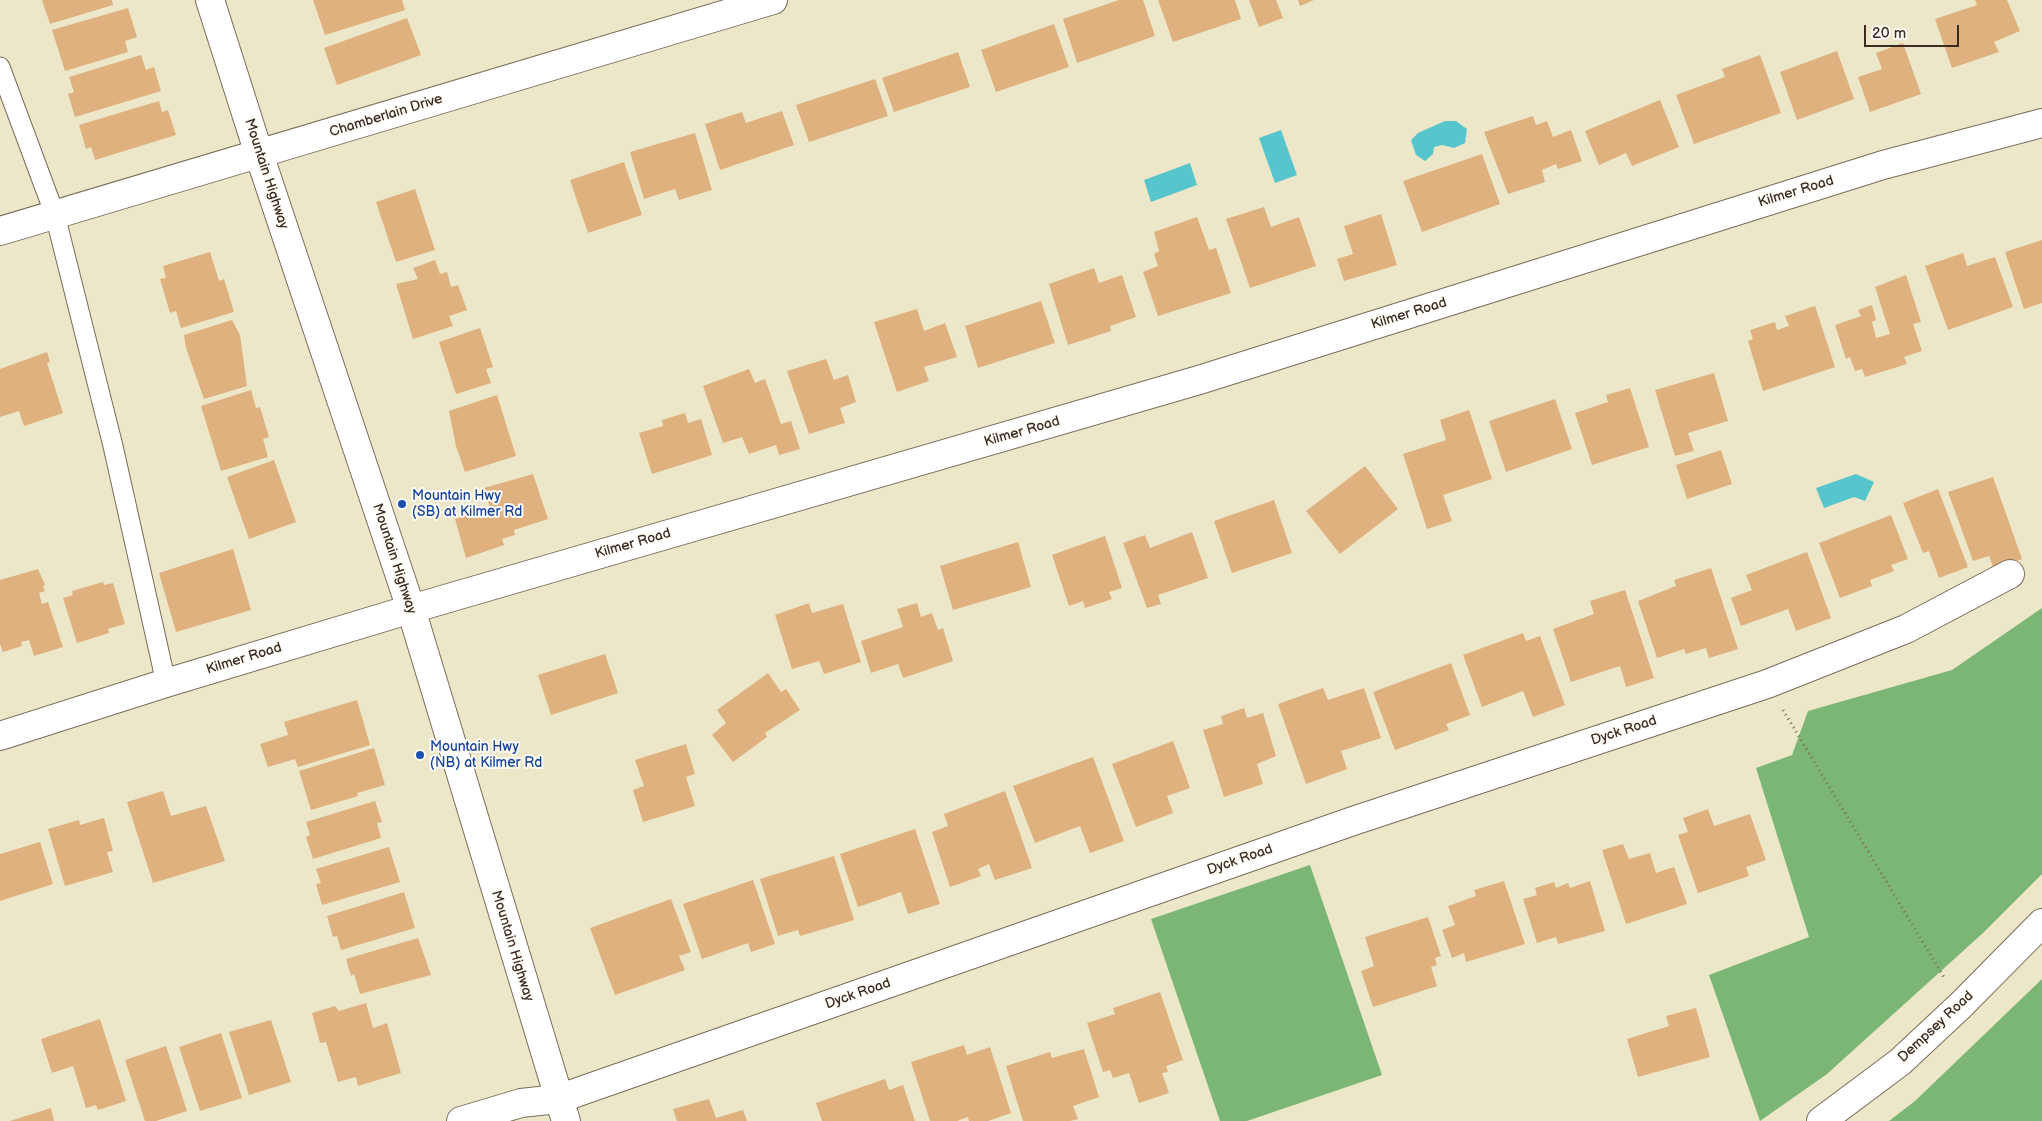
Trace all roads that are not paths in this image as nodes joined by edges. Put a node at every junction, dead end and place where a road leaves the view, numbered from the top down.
1 (210, 0) edge
2 (773, 0) edge
3 (0, 67) edge
4 (2042, 123) edge
5 (259, 154) junction
6 (55, 215) junction
7 (0, 231) edge
8 (2010, 574) dead end
9 (411, 609) junction
10 (166, 683) junction
11 (0, 736) edge
12 (2042, 923) edge
13 (562, 1110) edge
14 (461, 1121) edge
15 (1822, 1121) edge

1 - 5 street, Mountain Highway
2 - 5 street, Chamberlain Drive
3 - 6 lane
4 - 9 street, Kilmer Road
5 - 6 street, Chamberlain Drive
5 - 9 street, Mountain Highway
6 - 7 street, Chamberlain Drive
6 - 10 lane
8 - 13 street, Dyck Road
9 - 10 street, Kilmer Road
9 - 13 street, Mountain Highway
10 - 11 street, Kilmer Road
12 - 15 street, Dempsey Road
13 - 14 street, Dyck Road

